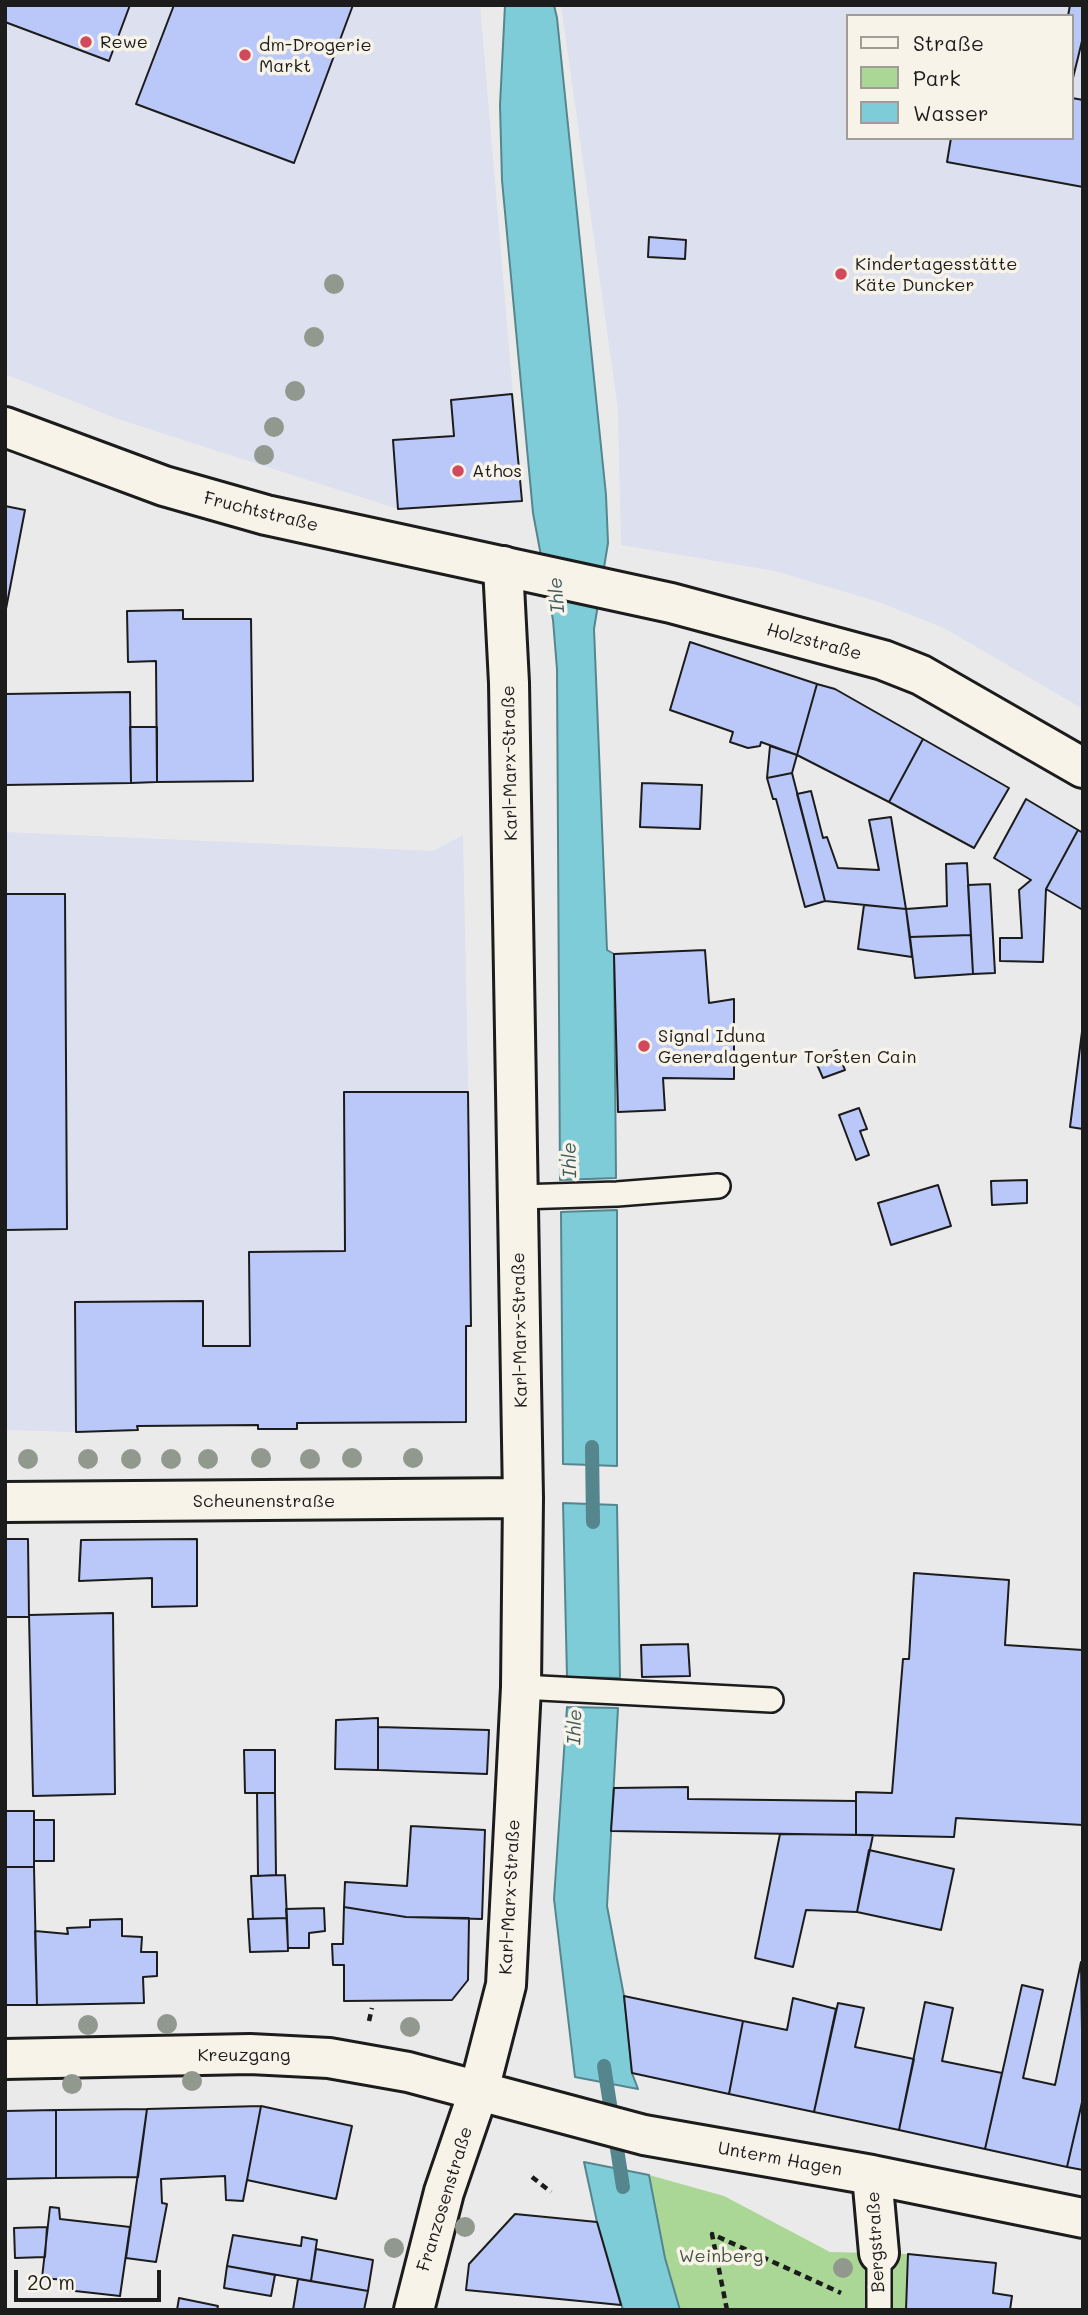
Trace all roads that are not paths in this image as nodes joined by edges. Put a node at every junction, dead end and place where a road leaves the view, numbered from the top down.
1 (5, 427) edge
2 (514, 569) junction
3 (1083, 768) edge
4 (718, 1186) dead end
5 (518, 1197) junction
6 (523, 1498) junction
7 (5, 1502) edge
8 (521, 1688) junction
9 (771, 1700) dead end
10 (5, 2059) edge
11 (479, 2090) junction
12 (872, 2175) junction
13 (1083, 2218) edge
14 (879, 2253) joint
15 (414, 2310) edge
16 (879, 2310) edge

1 - 2 street, Fruchtstraße
2 - 3 street, Holzstraße
2 - 5 street, Karl-Marx-Straße
4 - 5 lane
5 - 6 street, Karl-Marx-Straße
6 - 7 street, Scheunenstraße
6 - 8 street, Karl-Marx-Straße
8 - 9 lane
8 - 11 street, Karl-Marx-Straße
10 - 11 street, Kreuzgang
11 - 12 street, Unterm Hagen
11 - 15 street, Franzosenstraße
12 - 13 street, Unterm Hagen
12 - 14 street, Bergstraße
14 - 16 lane, Bergstraße

